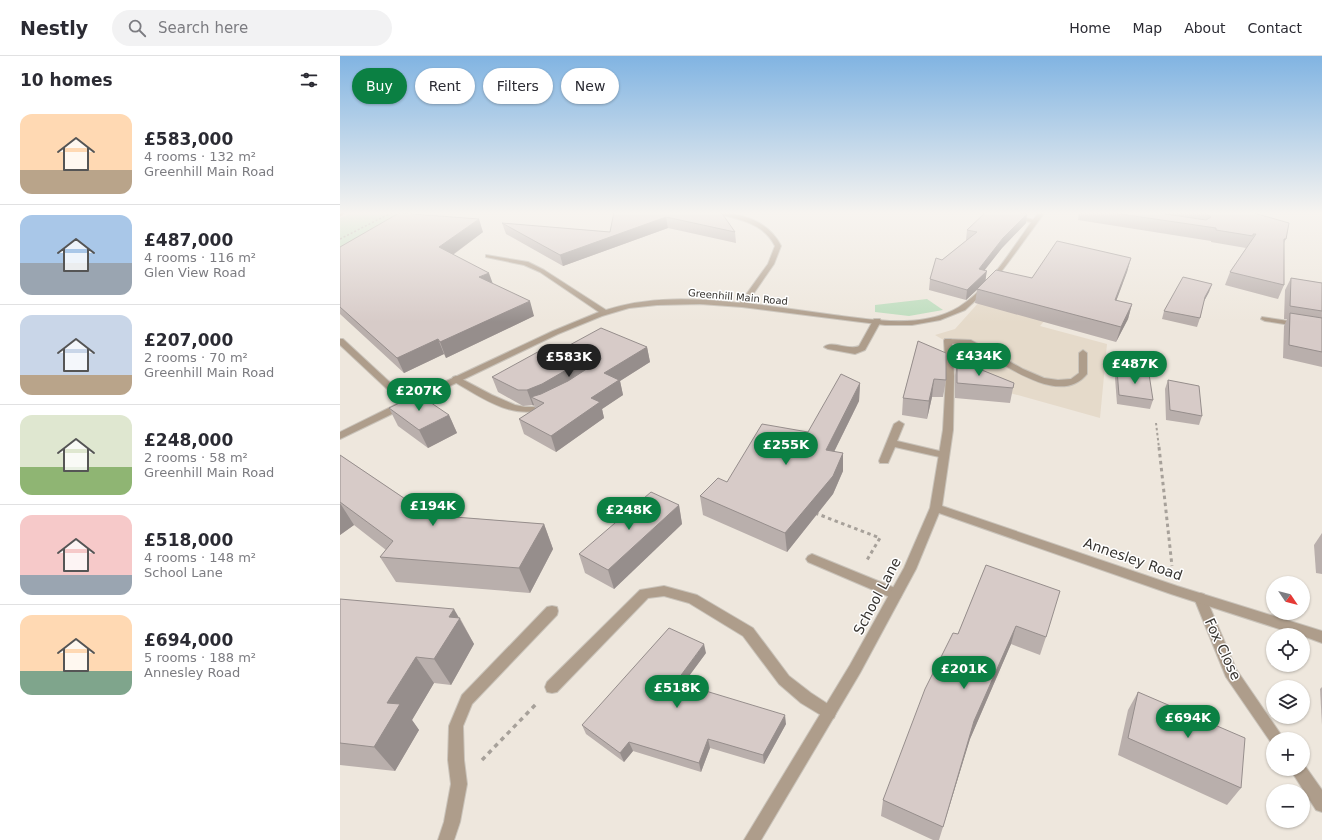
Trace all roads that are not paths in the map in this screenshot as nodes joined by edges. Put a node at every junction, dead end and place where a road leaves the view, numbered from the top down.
1 (777, 249) edge
2 (1016, 249) edge
3 (488, 256) dead end
4 (742, 305) junction
5 (604, 312) junction
6 (1265, 319) dead end
7 (877, 322) junction
8 (1322, 328) edge
9 (340, 341) edge
10 (828, 347) dead end
11 (1083, 353) dead end
12 (456, 379) junction
13 (555, 400) edge
14 (407, 403) junction
15 (899, 424) dead end
16 (340, 436) edge
17 (891, 443) junction
18 (944, 455) junction
19 (884, 461) dead end
20 (936, 508) junction
21 (812, 558) dead end
22 (896, 594) junction
23 (1200, 598) junction
24 (552, 611) dead end
25 (1322, 637) edge
26 (552, 687) road end
27 (829, 712) junction
28 (1272, 732) edge
29 (1303, 776) edge
30 (1322, 804) edge
31 (446, 840) edge
32 (752, 840) edge

1 - 4 street
2 - 7 street, Greenhill Main Road
3 - 5 street
4 - 5 street, Greenhill Main Road
4 - 7 street, Greenhill Main Road
5 - 12 street, Greenhill Main Road
6 - 8 street
7 - 10 street
9 - 14 street
11 - 18 street, School Lane
12 - 13 street
12 - 14 street, Greenhill Main Road
14 - 16 street, Greenhill Main Road
15 - 17 street
17 - 18 street
17 - 19 street
18 - 20 street, School Lane
20 - 22 street, School Lane
20 - 23 street, Annesley Road
21 - 22 street
22 - 27 street, School Lane
23 - 25 street, Annesley Road
23 - 28 street, Fox Close
24 - 31 street
26 - 27 street
27 - 32 street, School Lane
29 - 30 street

